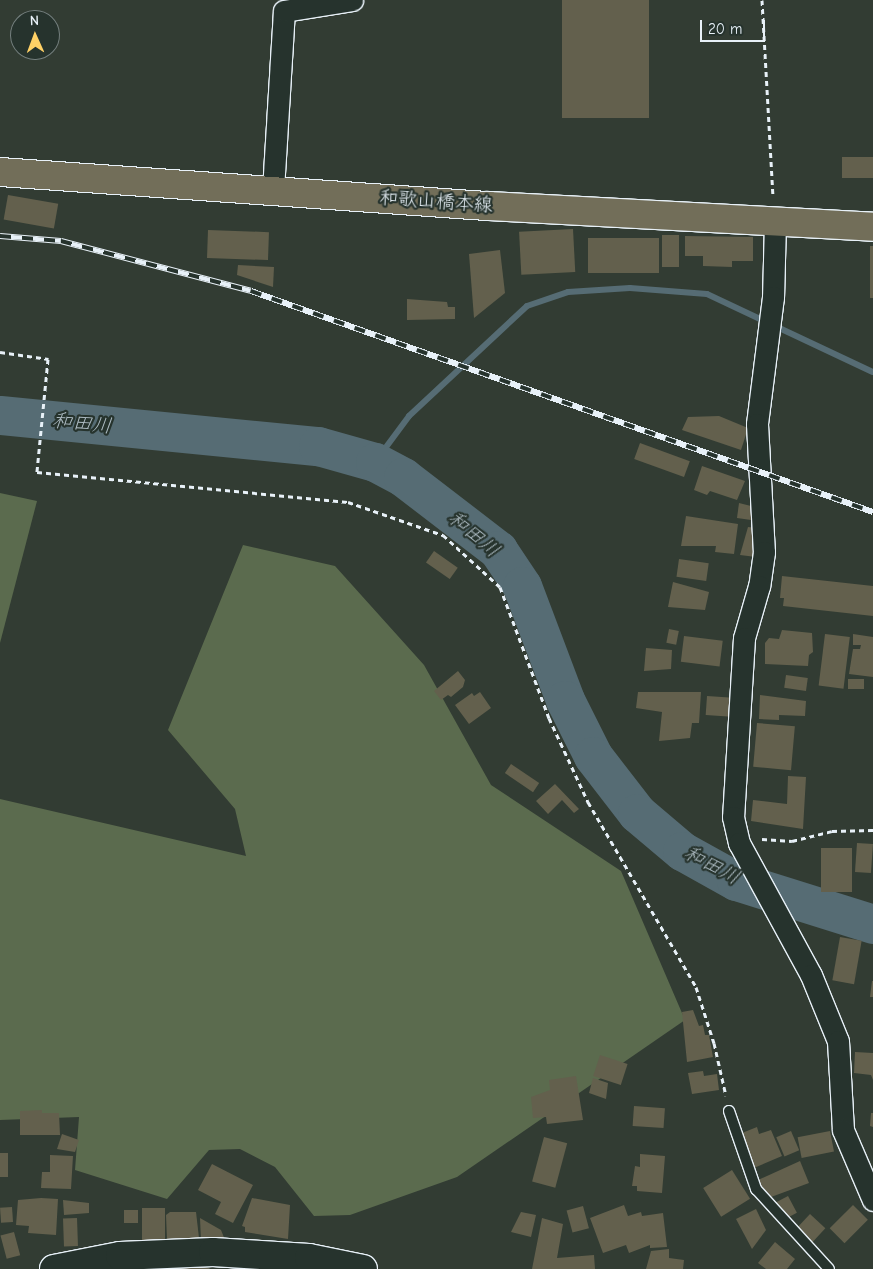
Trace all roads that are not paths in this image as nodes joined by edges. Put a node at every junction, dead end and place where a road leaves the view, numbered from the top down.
1 (352, 0) edge
2 (0, 172) edge
3 (273, 190) junction
4 (775, 222) junction
5 (873, 227) edge
6 (729, 1111) road end
7 (870, 1188) edge
8 (54, 1269) edge
9 (363, 1269) edge
10 (829, 1269) edge

1 - 3 street
2 - 3 main road, 和歌山橋本線
3 - 4 main road, 和歌山橋本線
4 - 5 main road, 和歌山橋本線
4 - 7 street
6 - 10 lane
8 - 9 street

